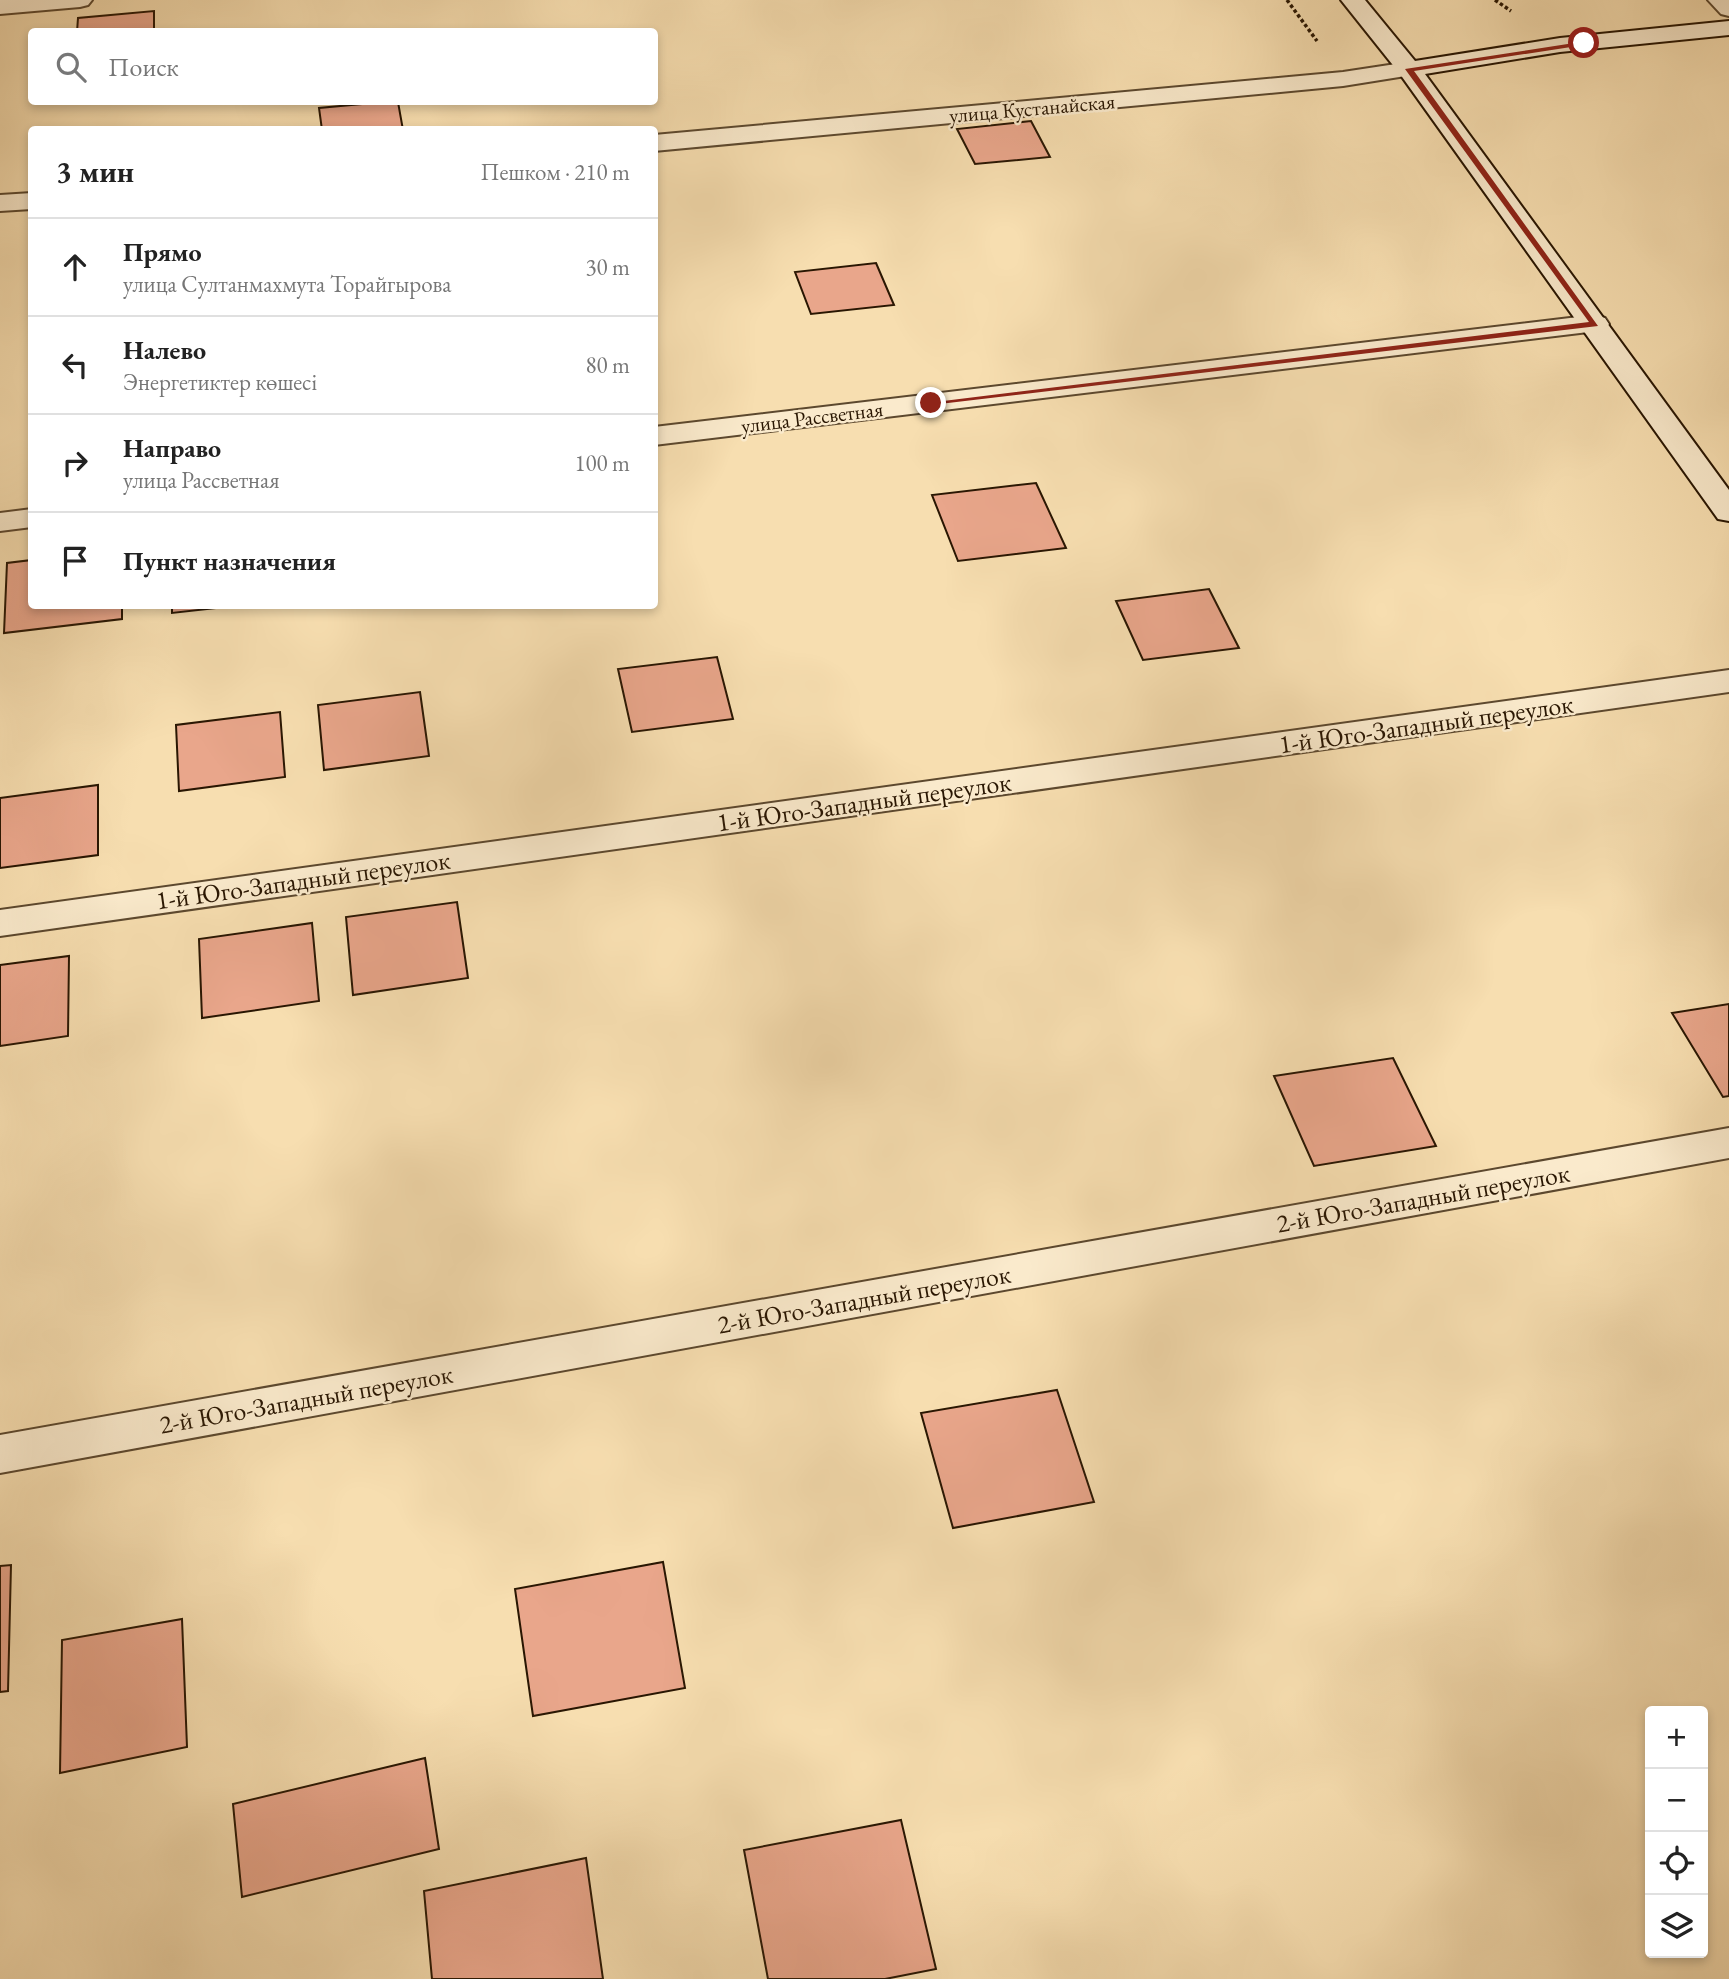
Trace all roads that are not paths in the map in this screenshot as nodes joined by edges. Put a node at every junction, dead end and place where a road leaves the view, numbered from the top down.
1 (80, 0) edge
2 (1353, 0) edge
3 (1720, 0) edge
4 (0, 7) edge
5 (1729, 9) edge
6 (1729, 28) edge
7 (1409, 69) junction
8 (658, 143) edge
9 (28, 201) edge
10 (0, 204) edge
11 (1595, 324) junction
12 (658, 436) edge
13 (1729, 512) edge
14 (28, 518) edge
15 (0, 522) edge
16 (1729, 681) edge
17 (0, 923) edge
18 (1729, 1143) edge
19 (0, 1454) edge

1 - 4 street
2 - 7 street
3 - 5 street
6 - 7 street, улица Кустанайская
7 - 8 street, улица Кустанайская
7 - 11 street
9 - 10 street
11 - 12 street, улица Рассветная
11 - 13 street
14 - 15 street
16 - 17 street, 1-й Юго-Западный переулок
18 - 19 street, 2-й Юго-Западный переулок

